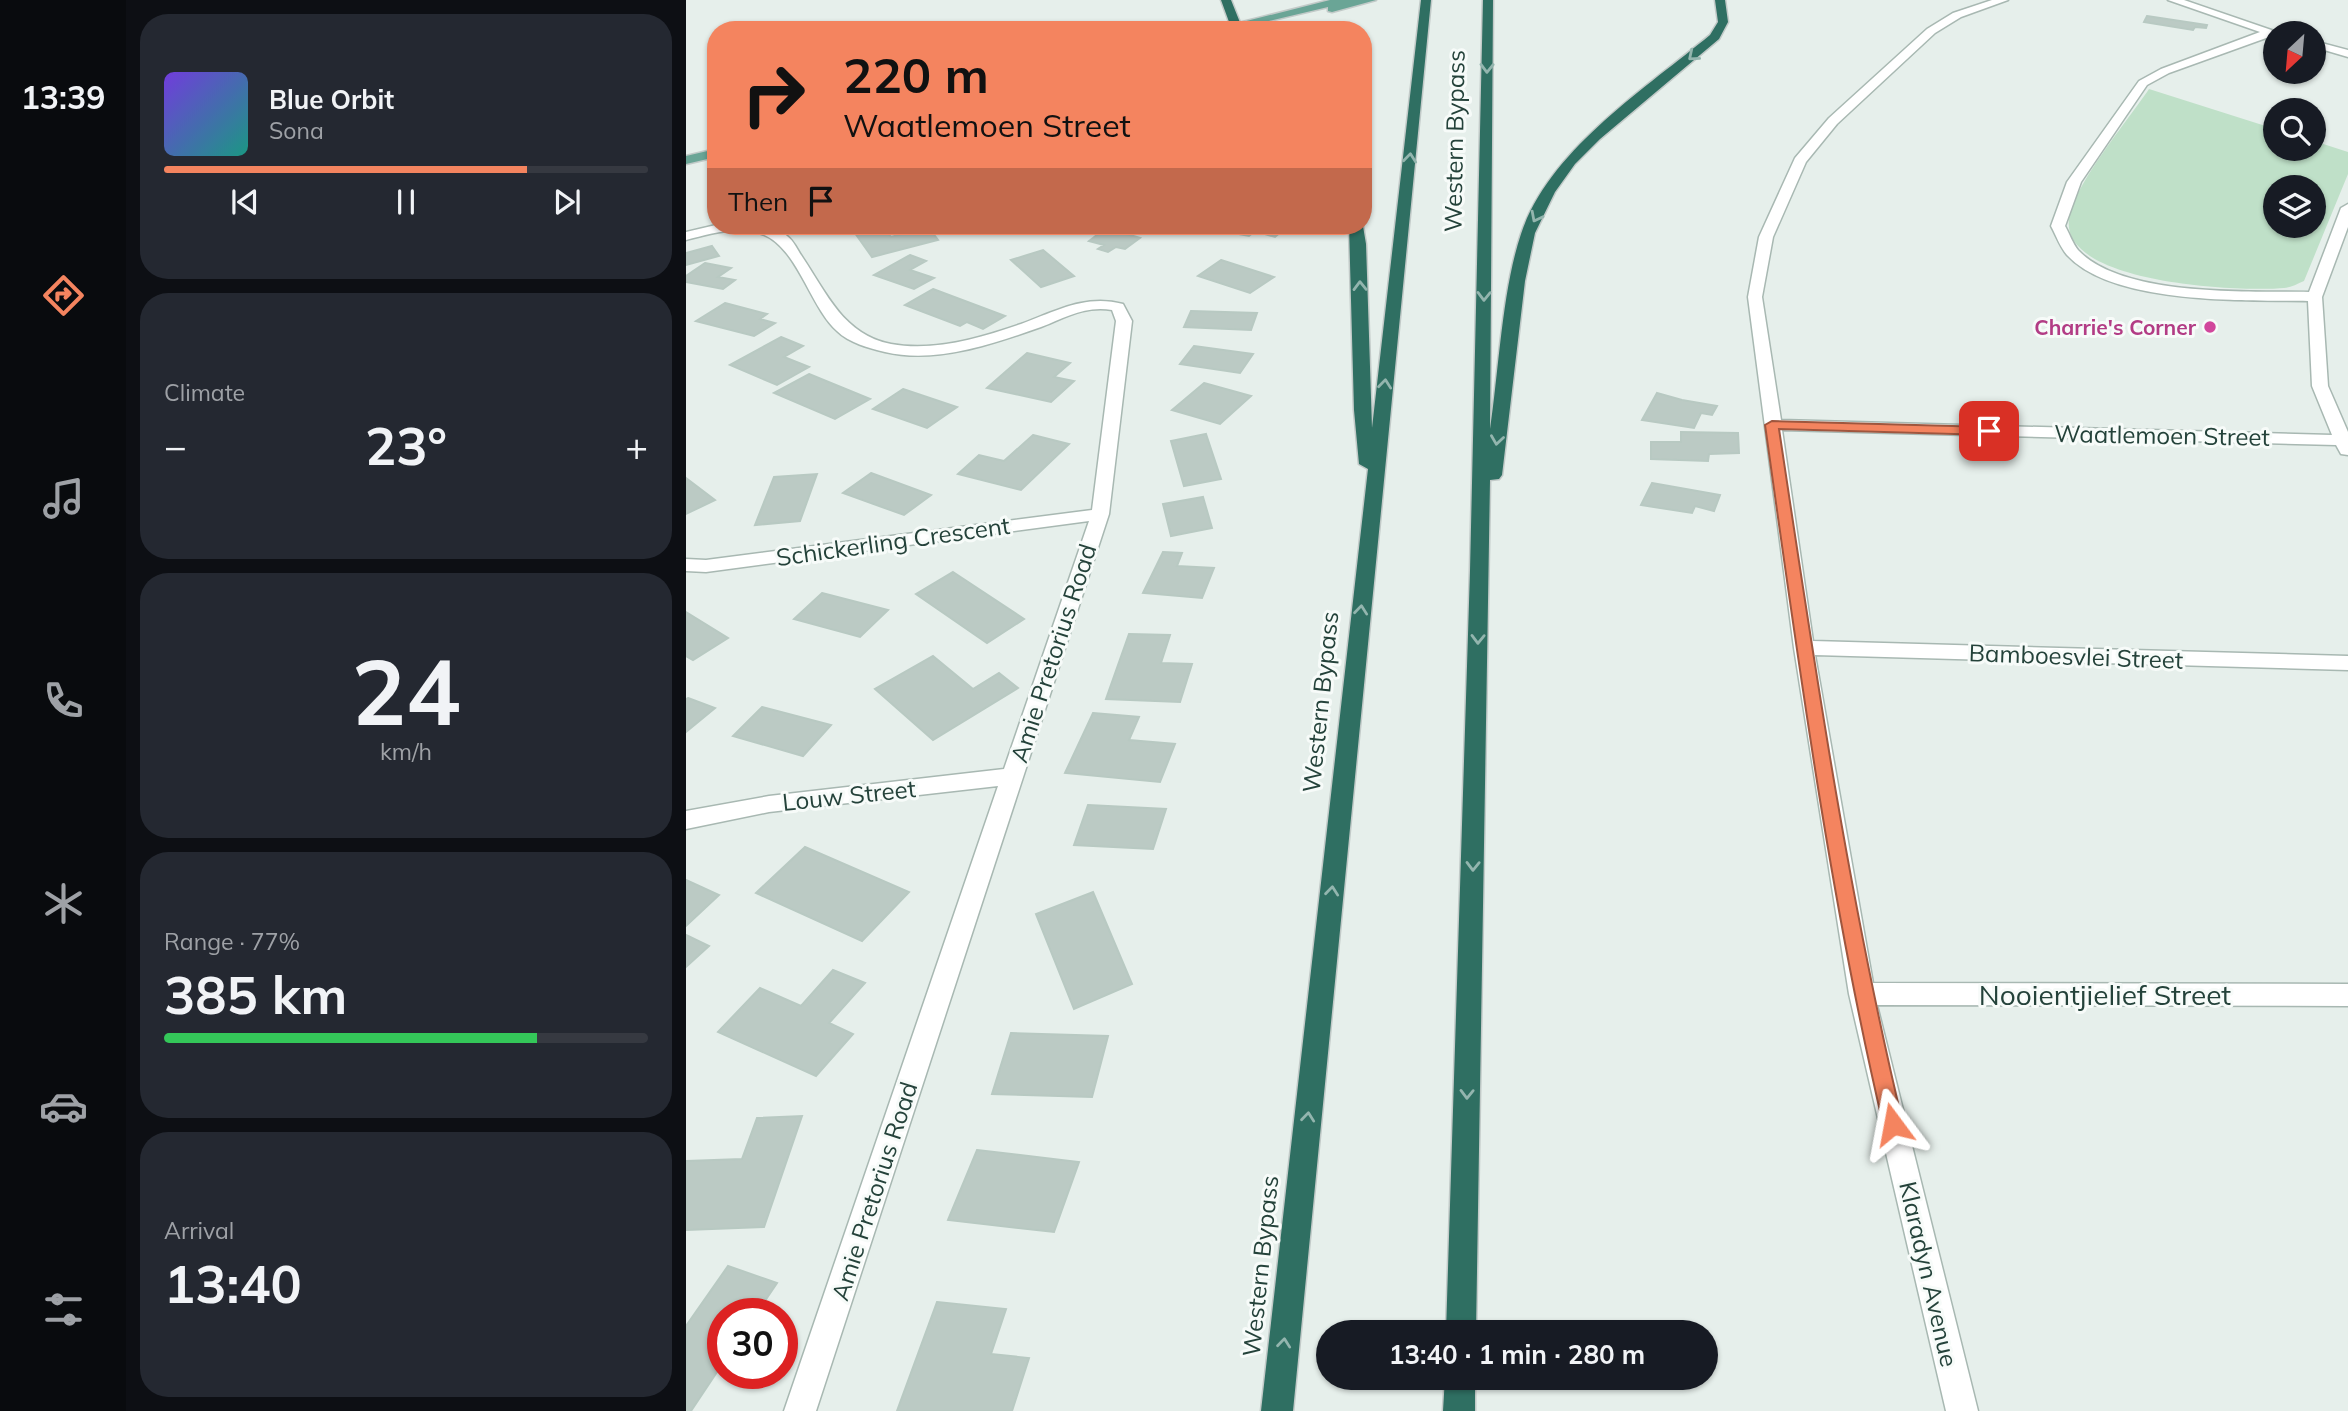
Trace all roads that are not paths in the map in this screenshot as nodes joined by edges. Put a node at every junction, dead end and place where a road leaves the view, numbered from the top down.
1 (1226, 0) edge
2 (1344, 0) edge
3 (1426, 0) edge
4 (1488, 0) edge
5 (1720, 0) edge
6 (2003, 0) edge
7 (2173, 0) edge
8 (1367, 1) edge
9 (1236, 21) edge
10 (1266, 21) edge
11 (1273, 21) edge
12 (2263, 30) edge
13 (2263, 36) edge
14 (2326, 48) edge
15 (2348, 54) edge
16 (707, 146) edge
17 (686, 151) edge
18 (707, 155) edge
19 (686, 160) edge
20 (2348, 208) edge
21 (707, 232) edge
22 (777, 235) edge
23 (1358, 235) edge
24 (686, 236) edge
25 (2315, 297) junction
26 (1772, 425) junction
27 (2345, 445) edge
28 (1373, 501) junction
29 (1100, 513) junction
30 (686, 565) edge
31 (1480, 571) junction
32 (1804, 648) junction
33 (2348, 663) edge
34 (1012, 776) junction
35 (686, 820) edge
36 (1862, 994) junction
37 (2348, 995) edge
38 (1461, 1320) edge
39 (1460, 1390) edge
40 (800, 1411) edge
41 (1277, 1411) edge
42 (1459, 1411) edge
43 (1962, 1411) edge

1 - 9 highway
2 - 10 main road
28 -> 3 highway, Western Bypass
4 -> 31 highway, Western Bypass
5 -> 31 highway
6 - 26 street, Klaradyn Avenue
7 - 12 street
8 - 11 main road
13 - 25 street
14 - 15 street
16 - 17 main road
18 - 19 main road
20 - 25 street
21 - 24 street, Amie Pretorius Road
22 - 29 street, Amie Pretorius Road
28 -> 23 highway
25 - 27 street
26 - 27 street, Waatlemoen Street
26 - 32 street, Klaradyn Avenue
41 -> 28 highway, Western Bypass
29 - 30 street, Schickerling Crescent
29 - 34 street, Amie Pretorius Road
31 -> 38 highway, Western Bypass
32 - 33 street, Bamboesvlei Street
32 - 36 street, Klaradyn Avenue
34 - 35 street, Louw Street
34 - 40 street, Amie Pretorius Road
36 - 37 street, Nooientjielief Street
36 - 43 street, Klaradyn Avenue
39 - 42 highway

